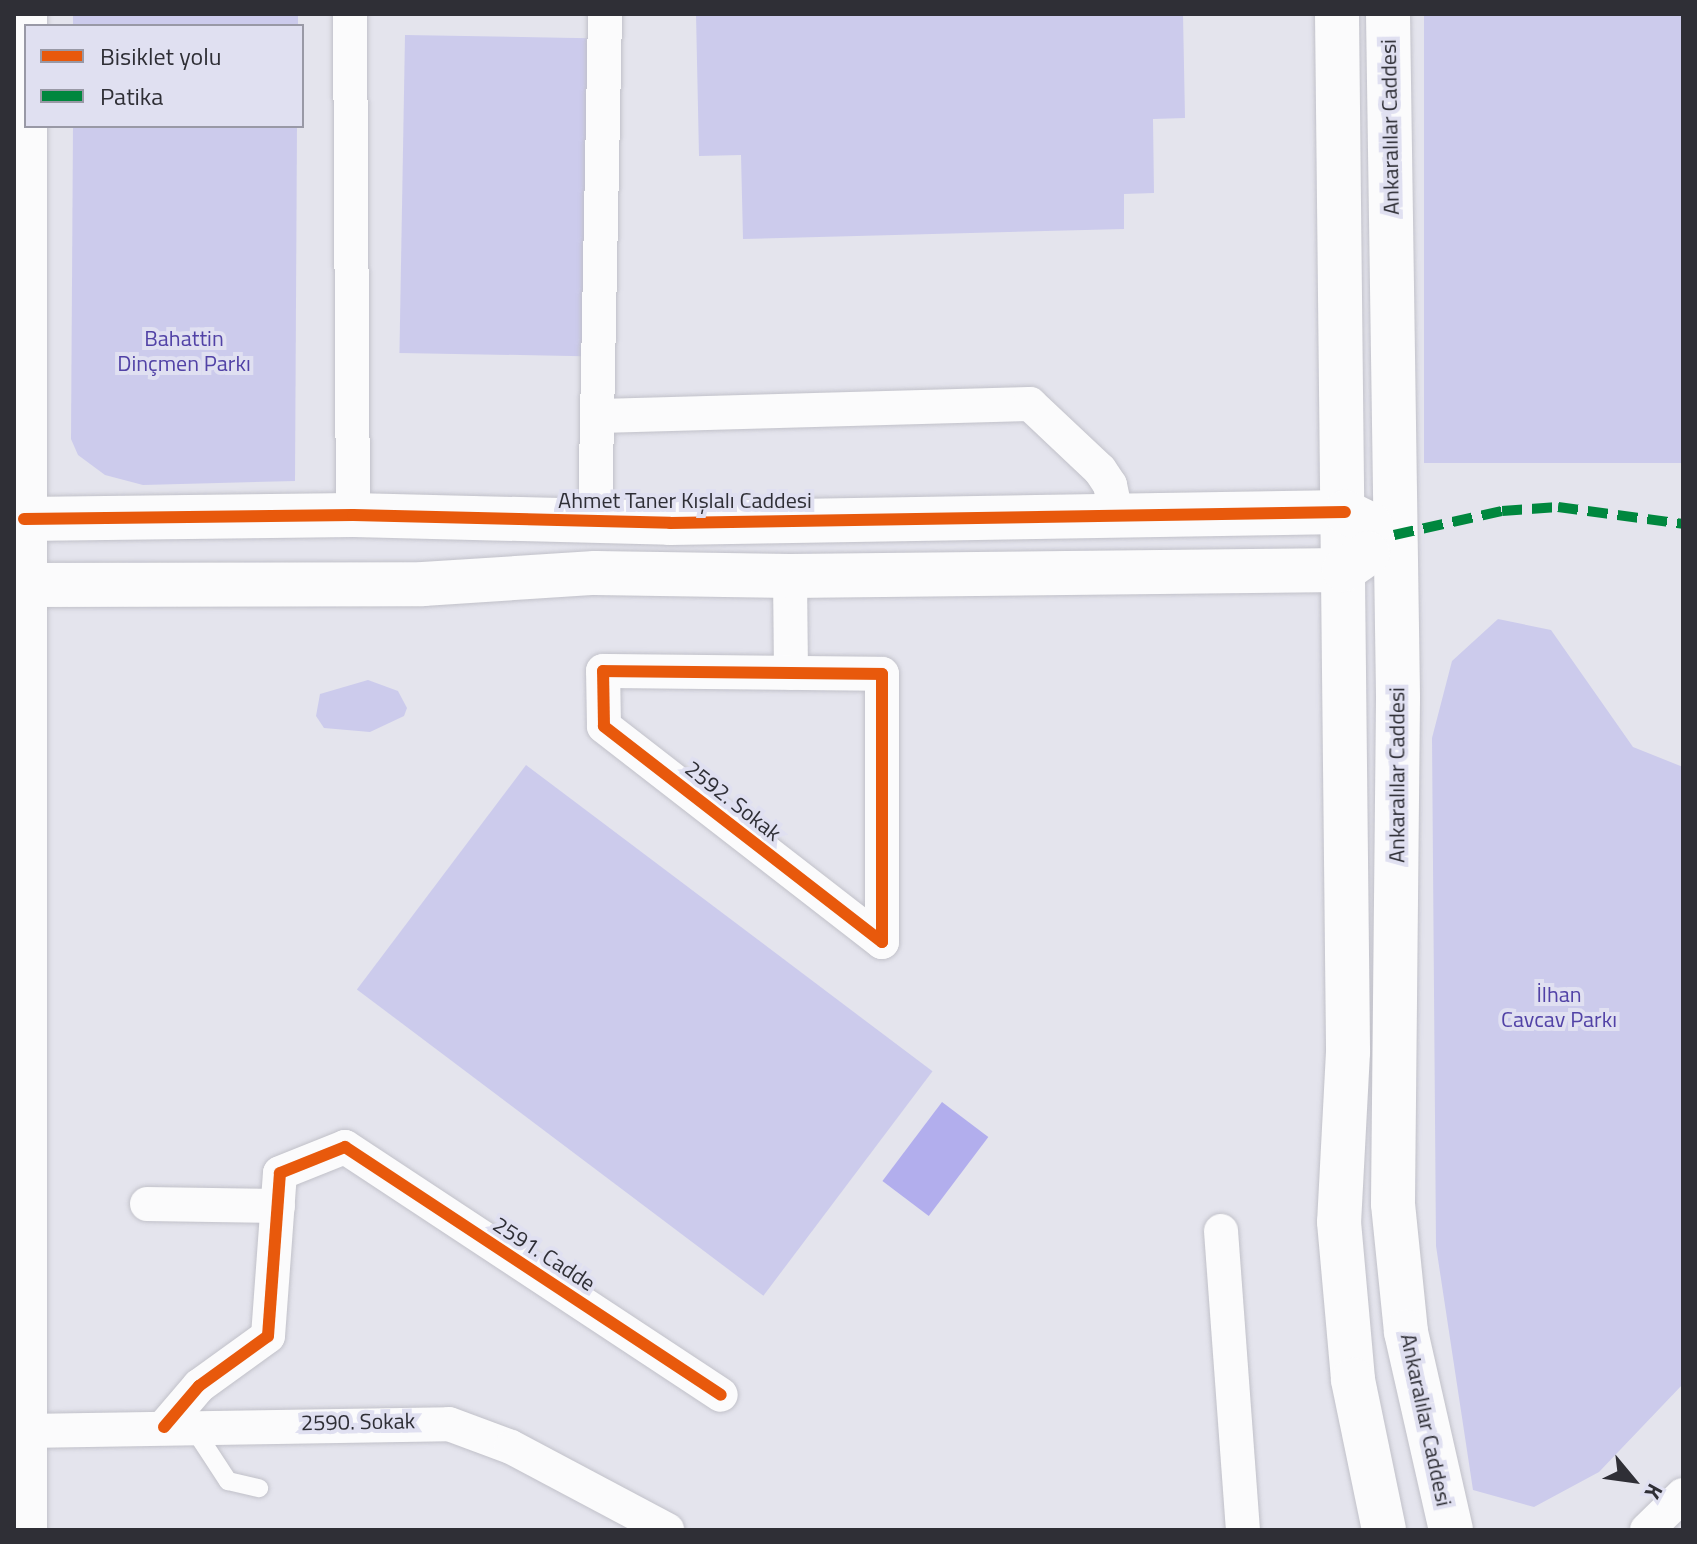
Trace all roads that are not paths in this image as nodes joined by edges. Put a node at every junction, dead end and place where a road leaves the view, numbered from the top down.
1 (350, 14) edge
2 (605, 14) edge
3 (1337, 14) edge
4 (1388, 14) edge
5 (25, 128) edge
6 (599, 416) junction
7 (1345, 512) junction
8 (353, 515) junction
9 (1117, 517) junction
10 (24, 519) junction
11 (595, 521) junction
12 (1394, 535) junction
13 (1344, 570) junction
14 (595, 573) junction
15 (1119, 574) junction
16 (790, 576) junction
17 (352, 584) junction
18 (24, 585) junction
19 (791, 673) junction
20 (147, 1204) dead end
21 (278, 1206) junction
22 (1221, 1231) dead end
23 (721, 1395) dead end
24 (178, 1427) junction
25 (25, 1431) junction
26 (259, 1488) dead end
27 (1683, 1495) edge
28 (25, 1530) edge
29 (667, 1530) edge
30 (1243, 1530) edge
31 (1379, 1530) edge
32 (1451, 1530) edge
33 (1647, 1530) edge

1 - 8 street
2 - 6 street
3 - 7 main road
4 - 12 main road, Ankaralılar Caddesi
5 - 10 main road
6 - 9 street
6 - 11 street
7 - 9 main road, Ahmet Taner Kışlalı Caddesi
7 - 12 main road
7 - 13 main road
8 - 10 main road, Ahmet Taner Kışlalı Caddesi
8 - 11 main road, Ahmet Taner Kışlalı Caddesi
8 - 17 main road
9 - 11 main road, Ahmet Taner Kışlalı Caddesi
9 - 15 main road
10 - 18 main road
11 - 14 main road
12 - 13 main road
12 - 32 main road, Ankaralılar Caddesi
13 - 15 main road
13 - 31 main road
14 - 16 main road
14 - 17 main road
15 - 16 main road
16 - 19 street
17 - 18 main road
18 - 25 main road
19 - 19 street, 2592. Sokak
20 - 21 street
21 - 23 street, 2591. Cadde
21 - 24 street
22 - 30 street
24 - 25 street, 2590. Sokak
24 - 26 lane
24 - 29 street, 2590. Sokak
25 - 28 main road
27 - 33 street

